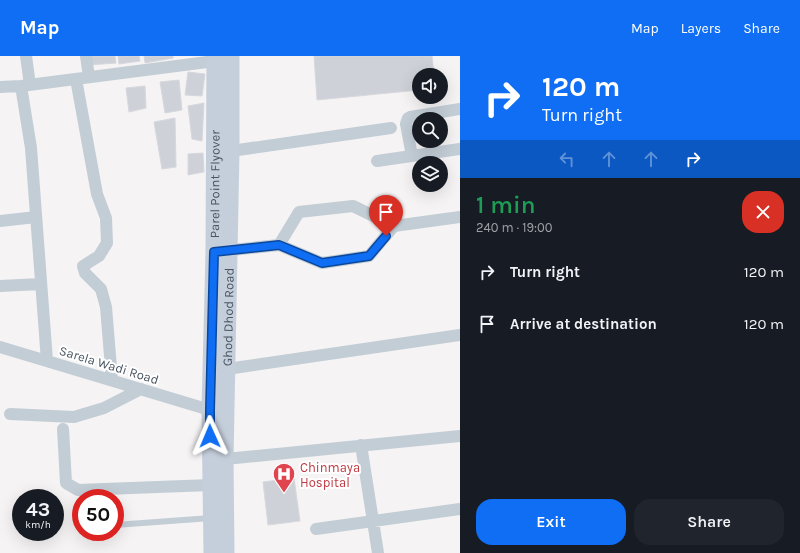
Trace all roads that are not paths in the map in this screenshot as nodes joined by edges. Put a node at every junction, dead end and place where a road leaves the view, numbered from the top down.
1 (26, 56) edge
2 (86, 56) edge
3 (220, 58) edge
4 (88, 78) junction
5 (76, 79) junction
6 (25, 86) junction
7 (0, 87) edge
8 (460, 109) edge
9 (391, 128) dead end
10 (460, 149) edge
11 (231, 151) junction
12 (412, 156) junction
13 (377, 161) dead end
14 (36, 217) junction
15 (460, 217) edge
16 (0, 221) edge
17 (394, 226) junction
18 (279, 245) junction
19 (222, 251) junction
20 (41, 284) junction
21 (0, 286) edge
22 (460, 335) edge
23 (0, 347) edge
24 (47, 361) junction
25 (227, 369) junction
26 (112, 380) junction
27 (141, 389) junction
28 (210, 410) junction
29 (10, 414) dead end
30 (63, 429) dead end
31 (460, 436) edge
32 (361, 445) junction
33 (225, 459) junction
34 (211, 484) junction
35 (460, 509) edge
36 (212, 518) junction
37 (373, 521) junction
38 (124, 524) edge
39 (316, 529) dead end
40 (212, 553) edge
41 (226, 553) edge
42 (378, 553) edge

1 - 6 street
2 - 4 street
3 - 4 street
3 - 11 main road, Ghod Dhod Road
3 - 19 main road, Parel Point Flyover
4 - 5 street
5 - 6 street
5 - 26 street
6 - 7 street
6 - 14 street
8 - 12 street
9 - 11 street
10 - 12 street
11 - 19 main road, Ghod Dhod Road
12 - 13 street
14 - 16 street
14 - 20 street
15 - 17 street
17 - 18 street
17 - 18 street
18 - 19 street
19 - 25 main road, Ghod Dhod Road
19 - 28 main road, Parel Point Flyover
20 - 21 street
20 - 24 street
22 - 25 street
23 - 24 street, Sarela Wadi Road
24 - 26 street, Sarela Wadi Road
25 - 33 main road, Ghod Dhod Road
26 - 27 street, Sarela Wadi Road
27 - 28 street, Sarela Wadi Road
27 - 29 street
28 - 34 main road, Parel Point Flyover
30 - 34 street
31 - 32 street
32 - 33 street
32 - 37 street
33 - 41 main road, Ghod Dhod Road
34 - 36 main road, Parel Point Flyover
35 - 37 street
36 - 38 lane
36 - 40 main road, Parel Point Flyover
37 - 39 street
37 - 42 street

